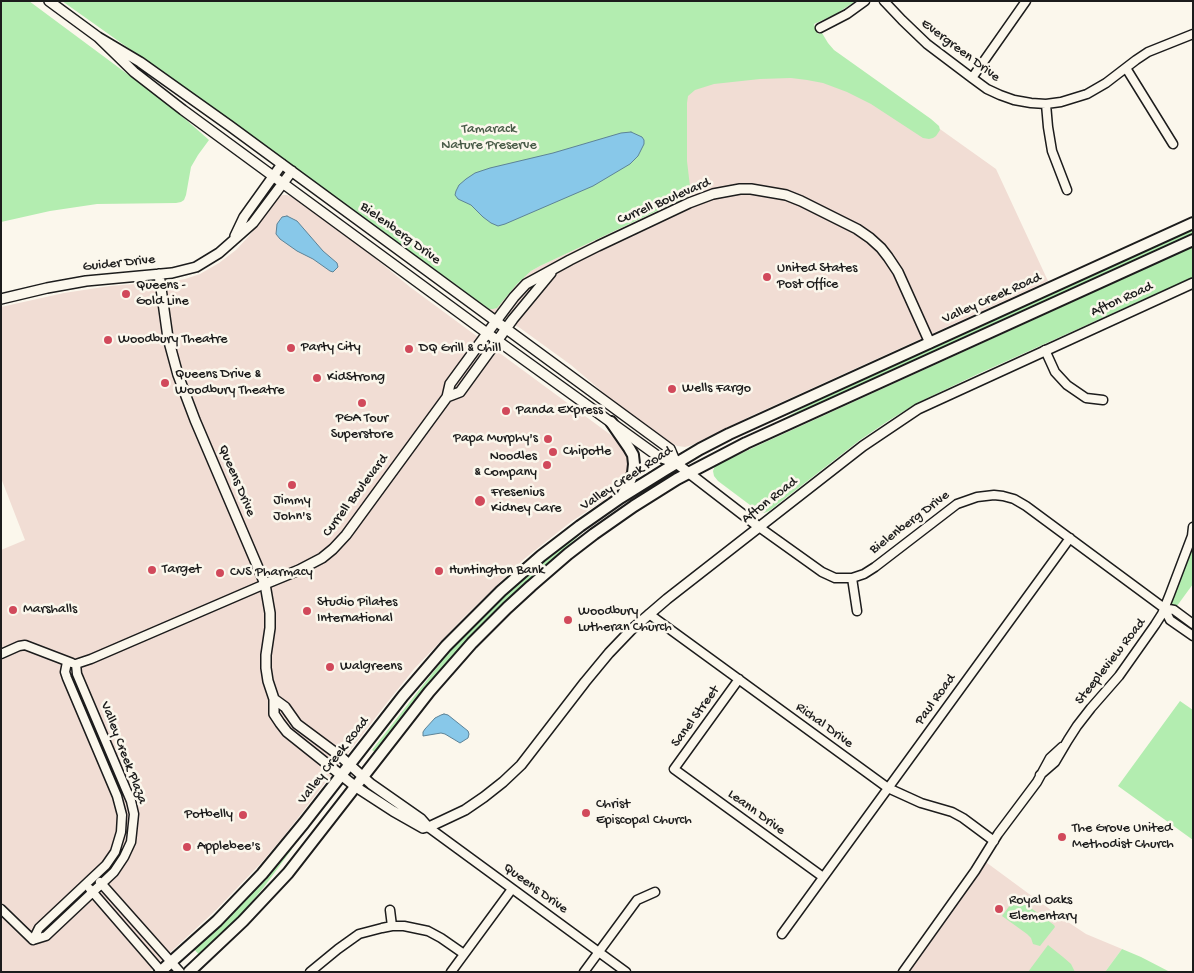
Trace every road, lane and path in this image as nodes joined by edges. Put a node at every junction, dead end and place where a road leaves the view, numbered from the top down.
1 (49, 1) edge
2 (865, 1) edge
3 (884, 1) edge
4 (1026, 1) edge
5 (820, 28) dead end
6 (1193, 34) edge
7 (98, 37) junction
8 (1126, 68) junction
9 (972, 78) junction
10 (1046, 104) junction
11 (1173, 144) dead end
12 (282, 164) junction
13 (292, 171) junction
14 (274, 177) junction
15 (283, 183) junction
16 (1067, 190) dead end
17 (1193, 223) edge
18 (1193, 240) edge
19 (233, 241) junction
20 (554, 269) junction
21 (159, 274) junction
22 (1193, 283) edge
23 (1, 299) edge
24 (496, 321) junction
25 (506, 328) junction
26 (487, 333) junction
27 (497, 340) junction
28 (930, 342) junction
29 (1044, 350) junction
30 (447, 397) junction
31 (1103, 400) dead end
32 (611, 422) junction
33 (676, 463) junction
34 (688, 473) junction
35 (620, 498) junction
36 (759, 527) junction
37 (1193, 527) edge
38 (1192, 535) edge
39 (1070, 538) junction
40 (852, 578) junction
41 (265, 584) junction
42 (1164, 608) junction
43 (857, 611) dead end
44 (649, 614) junction
45 (1193, 624) edge
46 (1193, 636) edge
47 (1, 654) edge
48 (67, 662) junction
49 (76, 664) junction
50 (739, 679) junction
51 (274, 699) junction
52 (349, 765) junction
53 (674, 769) joint
54 (341, 775) junction
55 (363, 778) junction
56 (356, 786) junction
57 (888, 788) junction
58 (428, 828) junction
59 (994, 841) junction
60 (95, 875) junction
61 (823, 877) junction
62 (86, 884) junction
63 (102, 884) junction
64 (512, 889) junction
65 (93, 892) junction
66 (655, 892) dead end
67 (1, 909) edge
68 (390, 910) dead end
69 (392, 926) junction
70 (782, 934) dead end
71 (33, 940) junction
72 (599, 952) junction
73 (464, 954) junction
74 (172, 962) junction
75 (161, 971) edge
76 (903, 971) edge
77 (180, 972) edge
78 (188, 972) edge
79 (310, 972) edge
80 (452, 972) edge
81 (584, 972) edge
82 (626, 972) edge

1 - 7 street, Bielenberg Drive
2 - 5 street
3 - 9 street, Evergreen Drive
4 - 9 street
6 - 8 street, Evergreen Drive
7 - 12 street, Bielenberg Drive
7 - 14 street, Bielenberg Drive
8 - 10 street, Evergreen Drive
8 - 11 street
9 - 10 street, Evergreen Drive
10 - 16 street
12 - 13 street, Bielenberg Drive
12 - 14 street, Guider Drive
13 - 15 street, Guider Drive
13 - 24 street, Bielenberg Drive
14 - 15 street, Bielenberg Drive
14 - 19 street, Guider Drive
15 - 19 street, Guider Drive
15 - 26 street, Bielenberg Drive
17 - 28 main road, Valley Creek Road
18 - 34 main road, Valley Creek Road
19 - 21 street, Guider Drive
20 - 24 street, Currell Boulevard
20 - 25 street, Currell Boulevard
20 - 28 street, Currell Boulevard
21 - 23 street, Guider Drive
21 - 41 street, Queens Drive
22 - 29 street, Afton Road
24 - 25 street, Bielenberg Drive
24 - 26 street, Currell Boulevard
25 - 27 street, Currell Boulevard
25 - 33 street, Bielenberg Drive
26 - 27 street, Bielenberg Drive
26 - 30 street, Currell Boulevard
27 - 30 street, Currell Boulevard
27 - 32 street, Bielenberg Drive
28 - 33 main road, Valley Creek Road
29 - 31 street
29 - 36 street, Afton Road
30 - 41 street, Currell Boulevard
32 - 33 street, Bielenberg Drive
32 - 35 main road
33 - 34 street, Bielenberg Drive
33 - 35 main road, Valley Creek Road
34 - 36 street, Bielenberg Drive
34 - 55 main road, Valley Creek Road
35 - 52 main road, Valley Creek Road
36 - 40 street, Bielenberg Drive
36 - 44 street, Afton Road
37 - 38 street, Steepleview Road
38 - 42 street, Steepleview Road
39 - 40 street, Bielenberg Drive
39 - 42 street, Bielenberg Drive
39 - 57 street, Paul Road
40 - 43 street
41 - 49 street
41 - 51 street, Queens Drive
42 - 45 street
42 - 46 street
42 - 59 street, Steepleview Road
44 - 50 street, Richal Drive
44 - 58 street, Afton Road
47 - 48 street
48 - 49 street
48 - 60 street, Valley Creek Plaza
49 - 63 street, Valley Creek Plaza
50 - 53 street, Sanel Street
50 - 57 street, Richal Drive
51 - 52 street, Queens Drive
51 - 54 street, Queens Drive
52 - 54 main road, Valley Creek Road
52 - 55 street, Queens Drive
53 - 61 street, Leann Drive
54 - 56 street, Queens Drive
54 - 74 main road, Valley Creek Road
55 - 56 main road, Valley Creek Road
55 - 58 street, Queens Drive
56 - 58 street, Queens Drive
56 - 78 main road, Valley Creek Road
57 - 59 street, Richal Drive
57 - 61 street, Paul Road
58 - 64 street, Queens Drive
59 - 76 street, Steepleview Road
60 - 62 street, Valley Creek Plaza
60 - 63 street
61 - 70 street, Paul Road
62 - 65 street
62 - 71 street, Valley Creek Plaza
63 - 65 street, Valley Creek Plaza
63 - 74 street
64 - 72 street, Queens Drive
64 - 73 street
65 - 71 street, Valley Creek Plaza
65 - 75 street
66 - 72 street
67 - 71 street
68 - 69 street
69 - 73 street
69 - 79 street
72 - 81 street
72 - 82 street, Queens Drive
73 - 80 street
74 - 75 main road, Valley Creek Road
74 - 77 street

